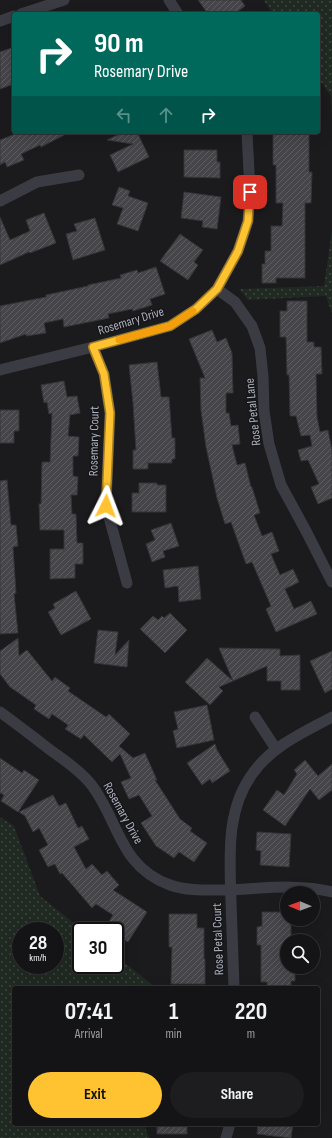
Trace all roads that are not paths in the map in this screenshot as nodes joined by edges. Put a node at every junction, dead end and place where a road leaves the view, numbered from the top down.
1 (64, 0) edge
2 (169, 0) edge
3 (27, 12) edge
4 (177, 12) edge
5 (12, 17) edge
6 (0, 21) edge
7 (247, 134) edge
8 (79, 175) dead end
9 (0, 201) edge
10 (217, 289) junction
11 (93, 347) junction
12 (0, 370) edge
13 (332, 582) edge
14 (127, 583) dead end
15 (0, 712) edge
16 (255, 717) dead end
17 (332, 717) edge
18 (276, 749) junction
19 (231, 890) junction
20 (332, 892) edge
21 (234, 986) edge
22 (229, 1126) edge
23 (226, 1138) edge

1 - 3 street
2 - 4 street
5 - 6 street
7 - 10 street, Rosemary Drive
8 - 9 street
10 - 11 street, Rosemary Drive
10 - 13 street, Rose Petal Lane
11 - 12 street, Rosemary Drive
11 - 14 street, Rosemary Court
15 - 19 street, Rosemary Drive
16 - 18 street
17 - 18 street
18 - 19 street
19 - 20 street, Rosemary Drive
19 - 21 street, Rose Petal Court
22 - 23 street

